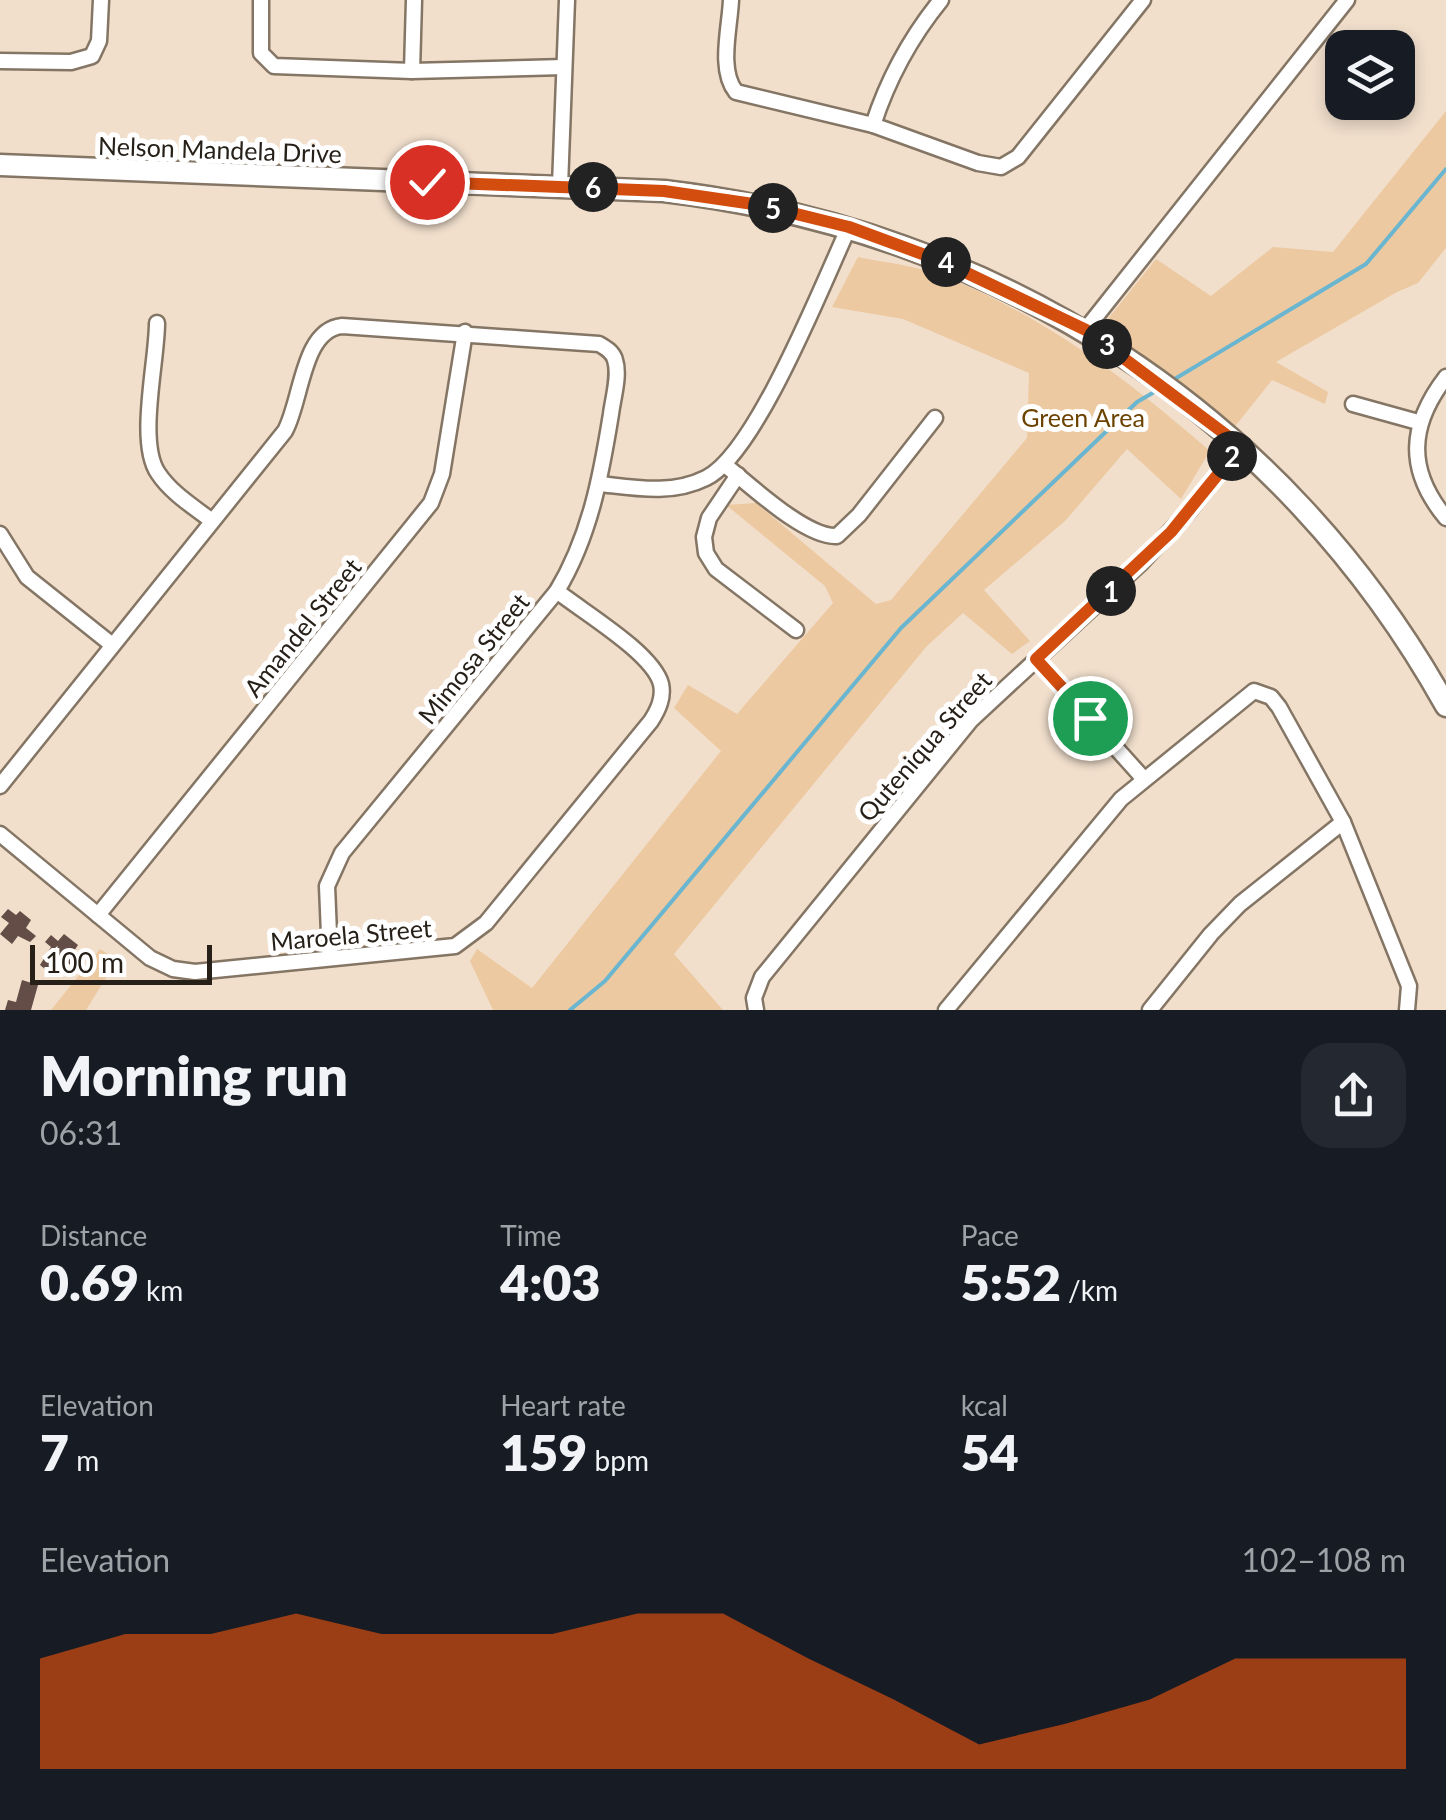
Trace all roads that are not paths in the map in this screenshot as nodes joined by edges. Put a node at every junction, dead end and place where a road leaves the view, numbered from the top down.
1 (101, 0) edge
2 (261, 0) edge
3 (414, 0) edge
4 (567, 0) edge
5 (731, 0) edge
6 (941, 0) edge
7 (1143, 0) edge
8 (1347, 0) edge
9 (0, 61) edge
10 (564, 67) junction
11 (412, 71) junction
12 (873, 125) junction
13 (0, 165) edge
14 (560, 186) junction
15 (849, 227) junction
16 (157, 323) dead end
17 (1086, 330) junction
18 (465, 332) junction
19 (1446, 377) edge
20 (1353, 404) dead end
21 (935, 418) dead end
22 (1418, 422) junction
23 (1241, 446) junction
24 (725, 465) junction
25 (738, 475) junction
26 (600, 484) junction
27 (1446, 518) edge
28 (212, 521) junction
29 (0, 534) edge
30 (5, 554) edge
31 (557, 592) junction
32 (796, 630) dead end
33 (111, 644) junction
34 (1036, 659) junction
35 (1446, 706) edge
36 (1143, 778) junction
37 (0, 786) edge
38 (1343, 822) junction
39 (0, 834) edge
40 (98, 916) junction
41 (330, 958) junction
42 (756, 1010) edge
43 (946, 1010) edge
44 (1150, 1010) edge
45 (1407, 1010) edge

1 - 9 street
2 - 11 street
3 - 11 street
4 - 10 street
5 - 12 street
6 - 12 street
7 - 12 street
8 - 17 street
10 - 11 street
10 - 14 street
13 - 14 street, Nelson Mandela Drive
14 - 15 street, Nelson Mandela Drive
15 - 17 street, Nelson Mandela Drive
15 - 24 street
16 - 28 street
17 - 23 street, Nelson Mandela Drive
18 - 26 street, Mimosa Street
18 - 28 street
18 - 40 street, Amandel Street
19 - 22 street
20 - 22 street
21 - 25 street
22 - 27 street
23 - 34 street, Quteniqua Street
23 - 35 street, Nelson Mandela Drive
24 - 25 street
24 - 26 street
25 - 32 street
26 - 31 street, Mimosa Street
28 - 33 street
29 - 30 street
30 - 33 street
31 - 41 street, Mimosa Street
31 - 41 street, Maroela Street
33 - 37 street
34 - 36 street
34 - 42 street, Quteniqua Street
36 - 38 street
36 - 43 street
38 - 44 street
38 - 45 street
39 - 40 street, Maroela Street
40 - 41 street, Maroela Street

